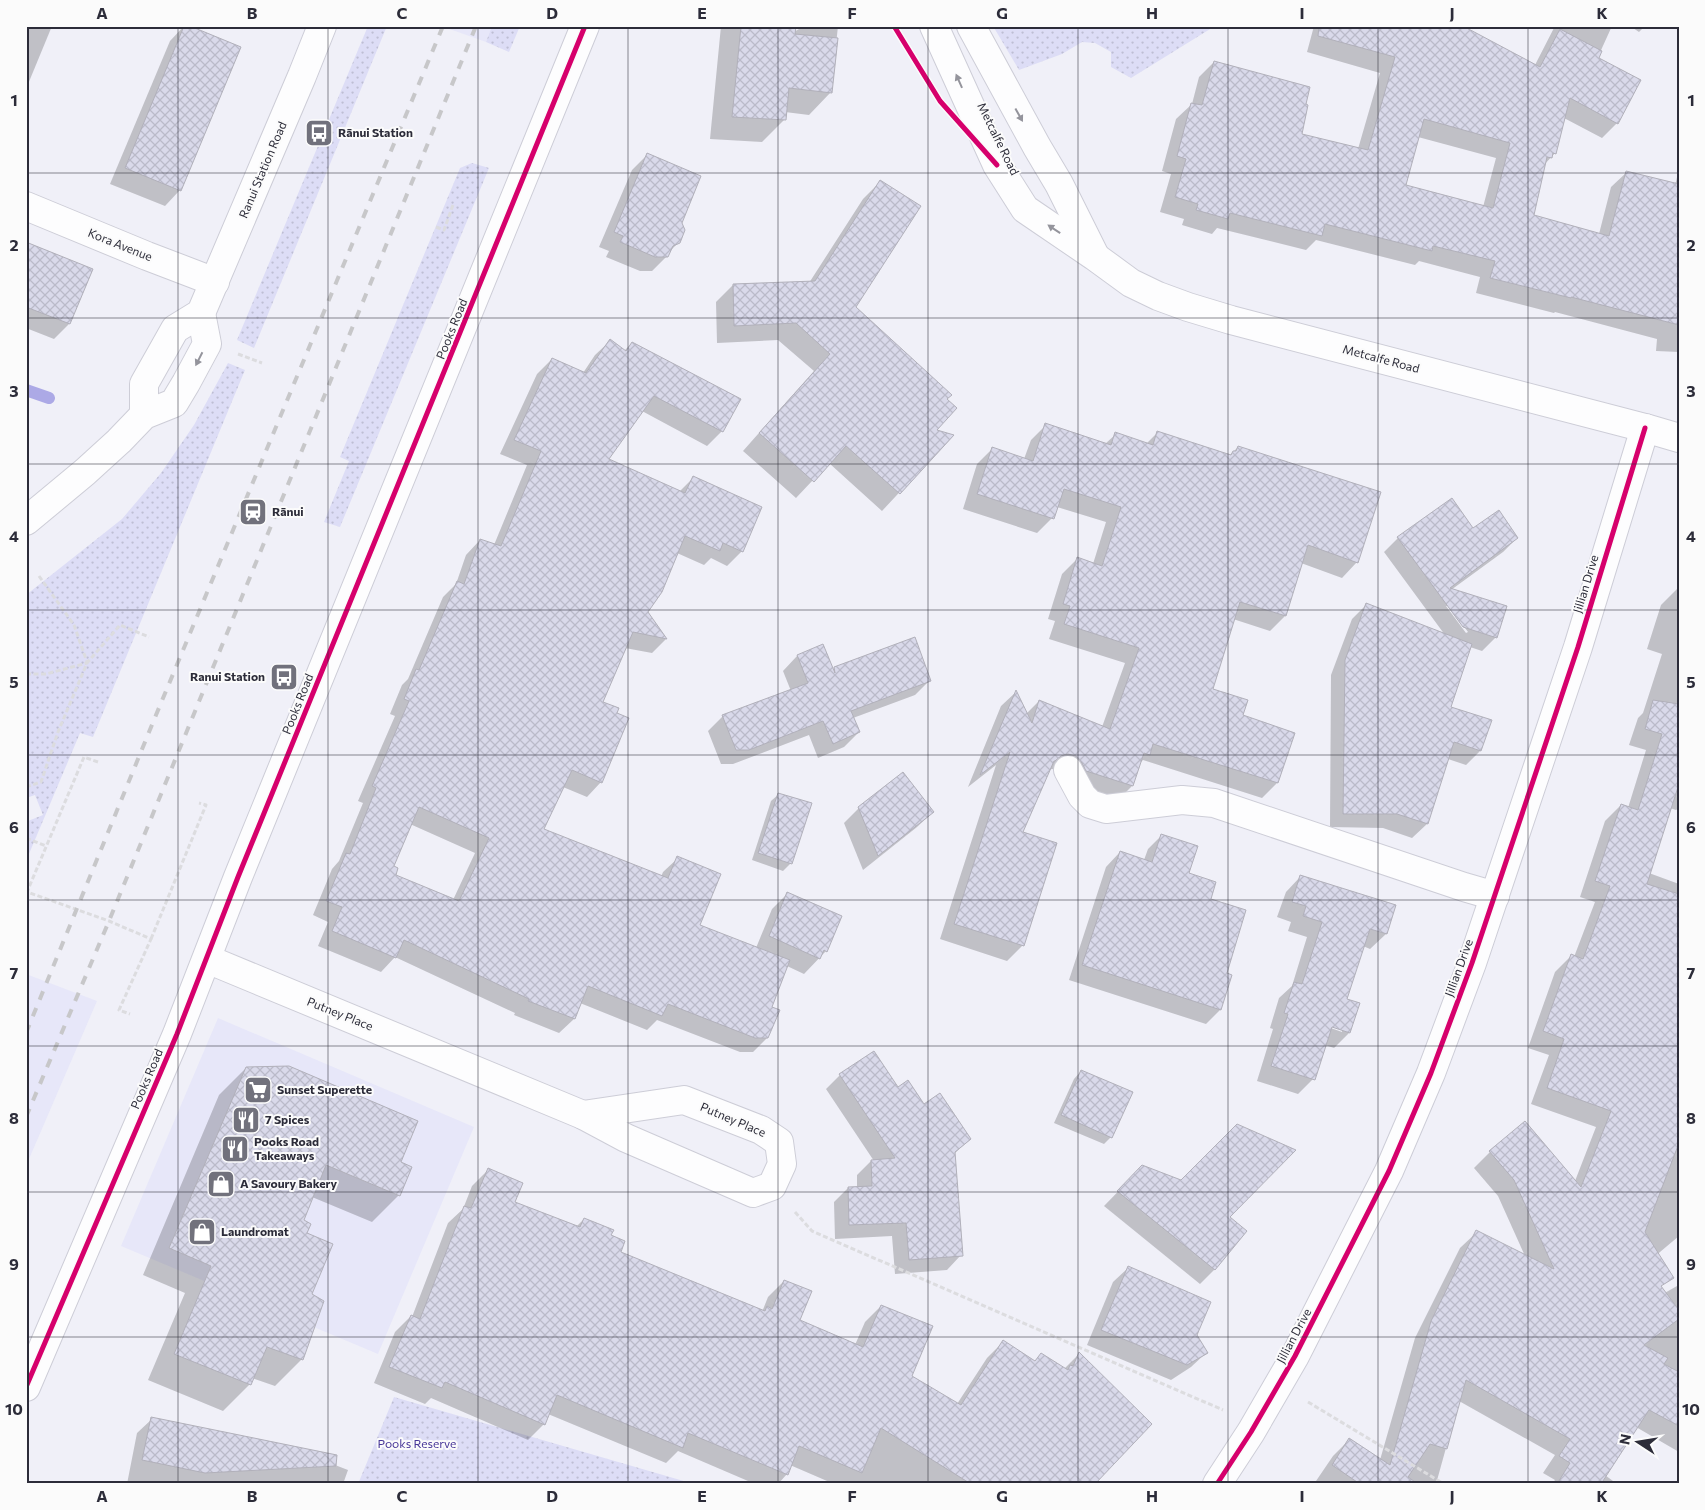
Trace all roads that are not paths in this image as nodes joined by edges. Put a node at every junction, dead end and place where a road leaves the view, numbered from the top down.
1 (322, 26) edge
2 (585, 26) edge
3 (934, 26) edge
4 (971, 26) edge
5 (26, 206) edge
6 (1094, 256) junction
7 (215, 282) junction
8 (201, 313) junction
9 (144, 415) junction
10 (1645, 428) junction
11 (1679, 438) edge
12 (26, 521) edge
13 (1068, 770) dead end
14 (1495, 896) junction
15 (207, 959) junction
16 (583, 1115) junction
17 (26, 1387) edge
18 (1217, 1484) edge

1 - 7 street, Ranui Station Road
2 - 15 street, Pooks Road
6 -> 3 street, Metcalfe Road
4 -> 6 street, Metcalfe Road
5 - 7 street, Kora Avenue
6 - 10 street, Metcalfe Road
7 - 8 street, Ranui Station Road
8 - 9 street
8 -> 9 street
9 - 12 street
10 - 11 street, Metcalfe Road
10 - 14 street, Jillian Drive
13 - 14 street
14 - 18 street, Jillian Drive
15 - 16 street, Putney Place
15 - 17 street, Pooks Road
16 - 16 street, Putney Place

